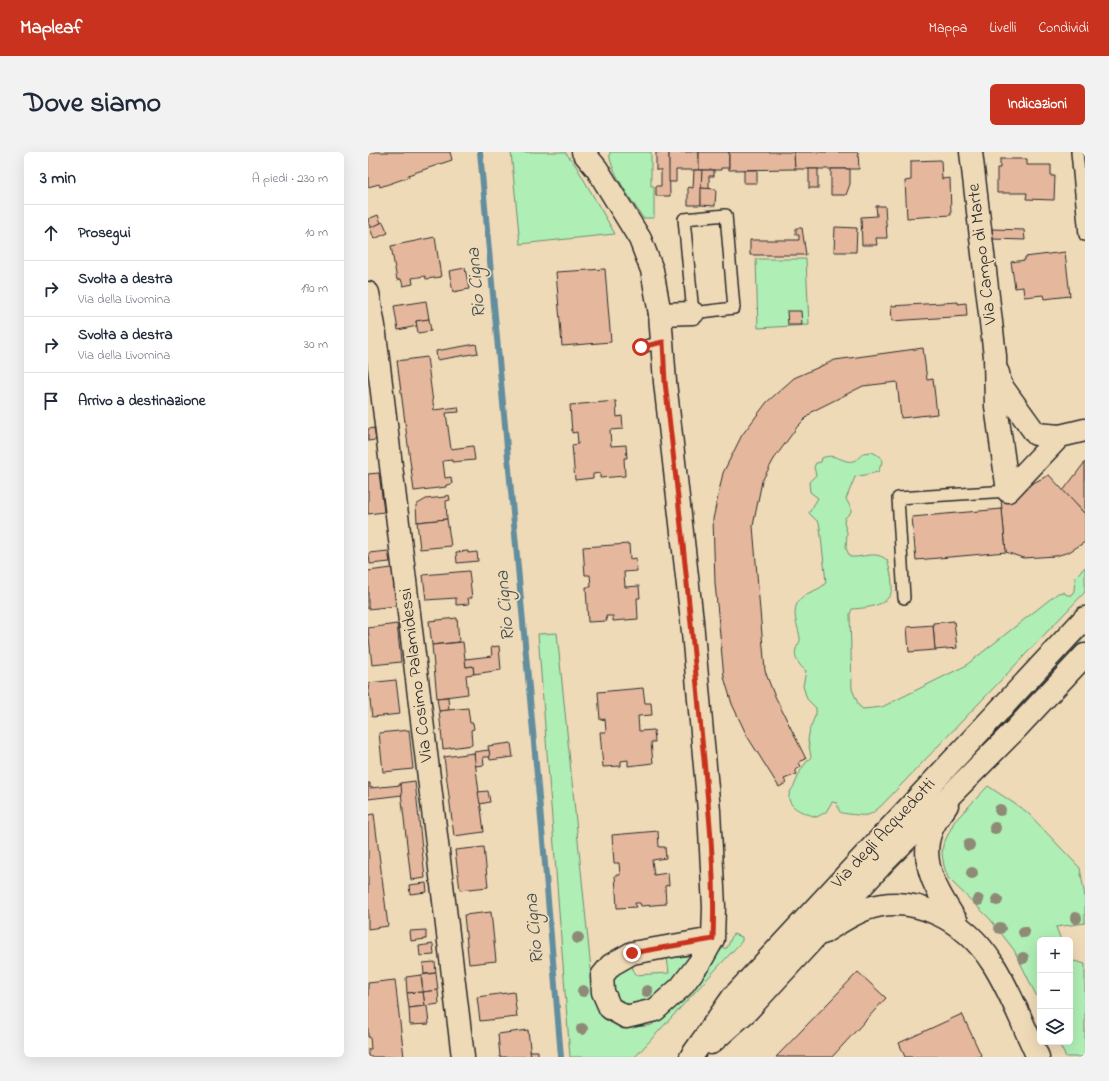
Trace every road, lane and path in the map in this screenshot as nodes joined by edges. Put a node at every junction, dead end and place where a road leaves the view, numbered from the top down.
1 (583, 152) edge
2 (971, 152) edge
3 (1077, 152) edge
4 (597, 160) edge
5 (1083, 193) edge
6 (1085, 235) edge
7 (368, 293) edge
8 (693, 313) junction
9 (660, 314) junction
10 (663, 342) junction
11 (641, 347) dead end
12 (995, 356) junction
13 (1085, 430) edge
14 (1060, 436) junction
15 (1008, 491) junction
16 (904, 598) dead end
17 (1085, 618) edge
18 (1085, 655) edge
19 (955, 790) junction
20 (962, 930) junction
21 (815, 938) junction
22 (713, 939) junction
23 (463, 1057) edge
24 (691, 1057) edge
25 (695, 1057) edge
26 (1038, 1057) edge

1 - 4 street
2 - 12 street, Via Campo di Marte
3 - 5 lane
4 - 9 street
5 - 6 lane
7 - 23 street, Via Cosimo Palamidessi
8 - 8 lane
8 - 9 street
9 - 10 street
10 - 11 lane
10 - 22 street
12 - 14 street, Via Campo di Marte
12 - 15 street, Via Campo di Marte
13 - 14 street, Via Campo di Marte
14 - 15 street
15 - 16 lane
17 - 24 street, Via degli Acquedotti
18 - 19 street, Via degli Acquedotti
19 - 20 street
19 - 21 street, Via degli Acquedotti
20 - 21 street
20 - 26 street
21 - 25 street, Via degli Acquedotti
22 - 22 street

